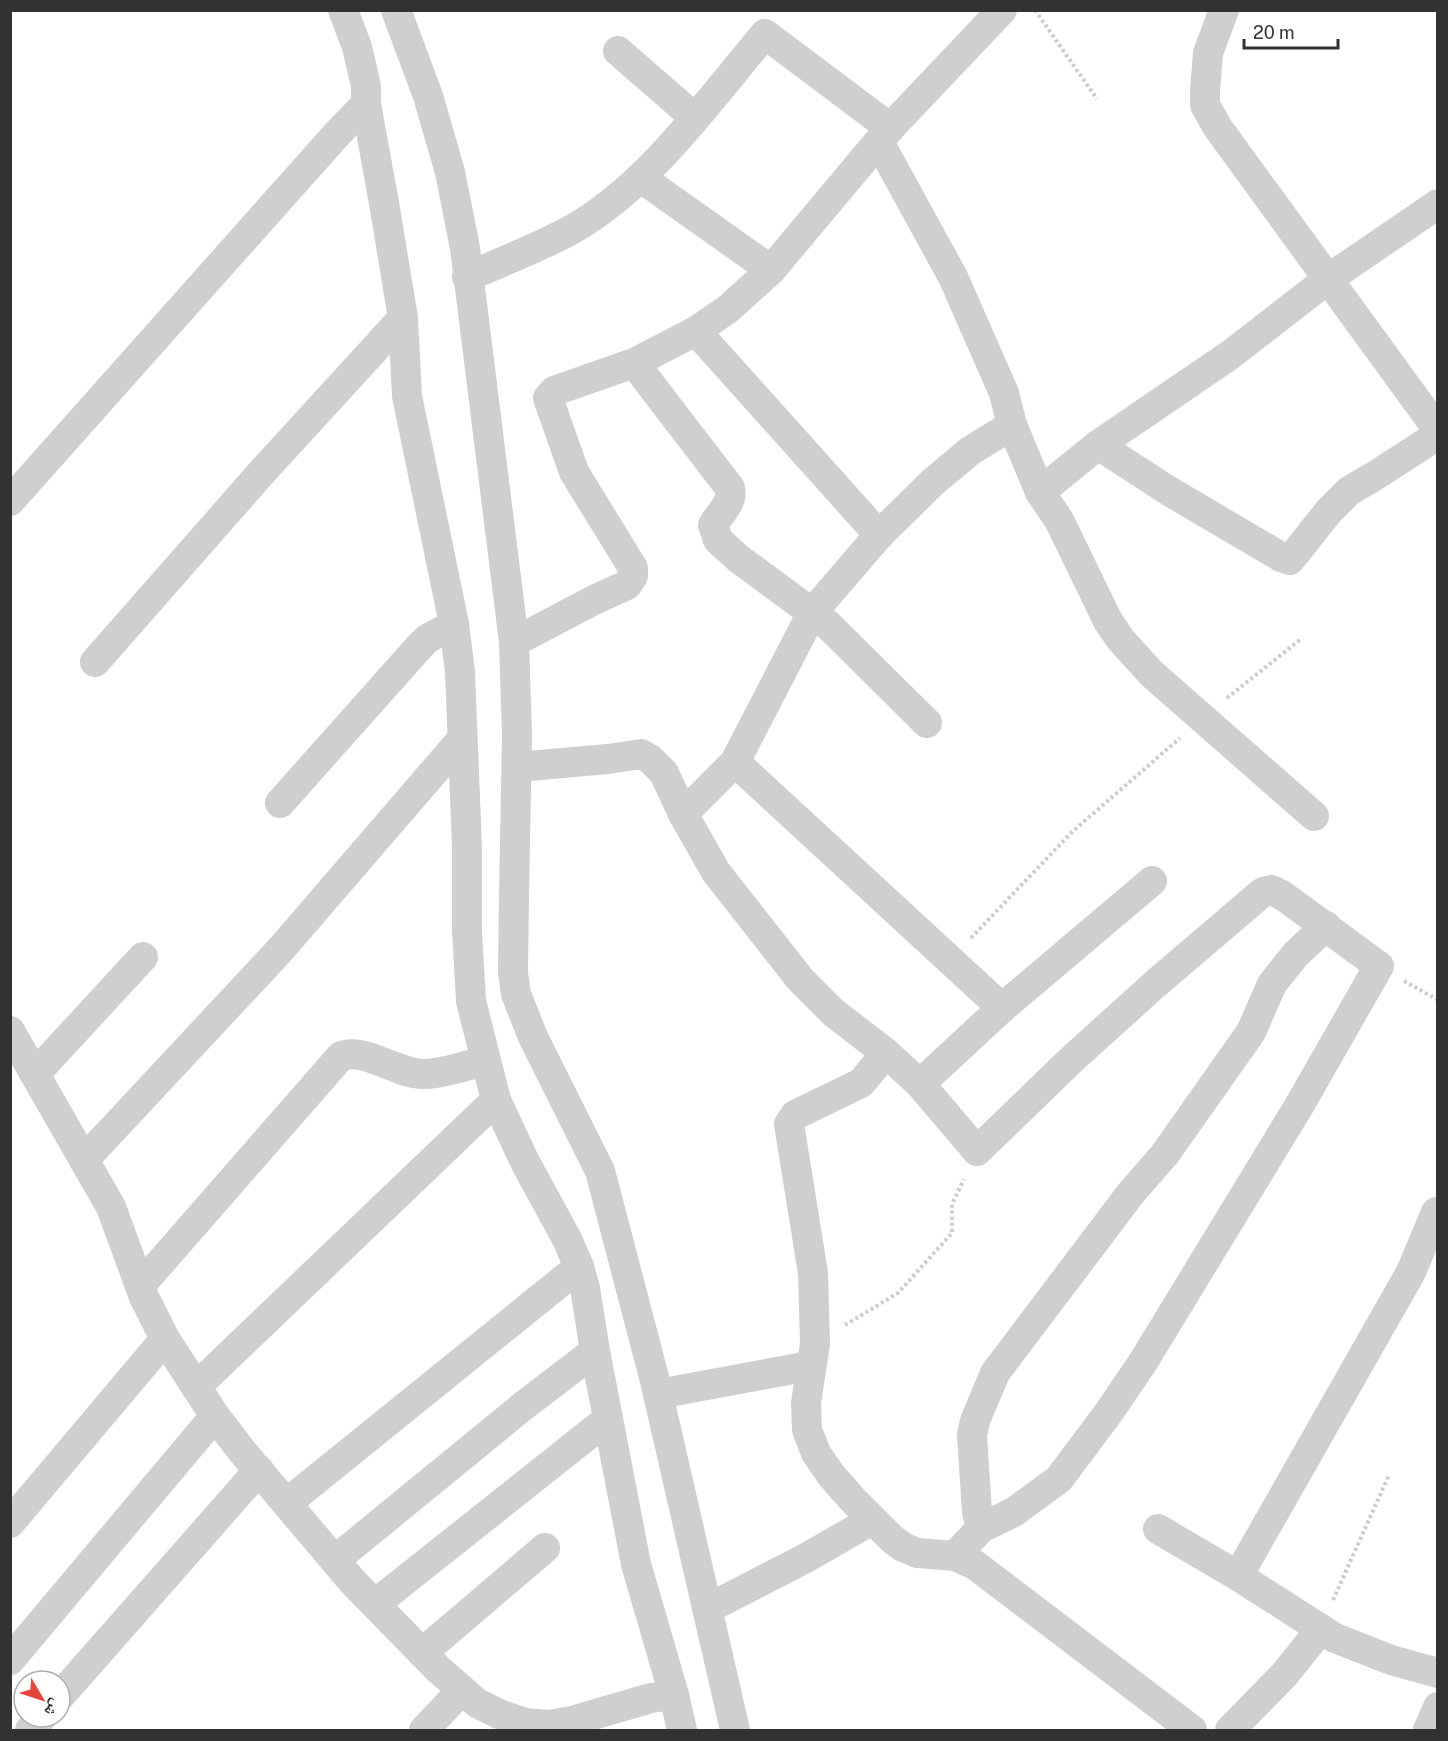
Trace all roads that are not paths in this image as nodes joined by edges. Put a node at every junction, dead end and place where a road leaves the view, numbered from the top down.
1 (343, 10) edge
2 (396, 10) edge
3 (1002, 10) edge
4 (1224, 10) edge
5 (618, 51) dead end
6 (366, 104) junction
7 (695, 118) junction
8 (884, 135) junction
9 (641, 177) junction
10 (1437, 204) edge
11 (771, 270) junction
12 (467, 277) junction
13 (1328, 279) junction
14 (403, 318) junction
15 (696, 331) junction
16 (634, 363) junction
17 (1012, 425) junction
18 (1437, 430) edge
19 (1437, 435) edge
20 (1098, 445) junction
21 (1040, 492) junction
22 (10, 501) edge
23 (879, 535) junction
24 (812, 613) junction
25 (454, 624) junction
26 (514, 642) junction
27 (95, 662) dead end
28 (927, 723) dead end
29 (462, 739) junction
30 (735, 762) junction
31 (517, 767) junction
32 (280, 803) dead end
33 (683, 814) junction
34 (1314, 816) dead end
35 (1152, 881) dead end
36 (1326, 926) junction
37 (143, 957) dead end
38 (1002, 1008) junction
39 (11, 1035) edge
40 (886, 1053) junction
41 (485, 1061) junction
42 (35, 1074) junction
43 (920, 1084) junction
44 (496, 1100) junction
45 (84, 1160) junction
46 (1436, 1212) edge
47 (579, 1267) junction
48 (140, 1286) junction
49 (165, 1339) junction
50 (595, 1351) junction
51 (812, 1355) junction
52 (196, 1387) junction
53 (658, 1394) junction
54 (215, 1416) junction
55 (608, 1419) junction
56 (259, 1470) junction
57 (286, 1503) junction
58 (872, 1520) junction
59 (10, 1523) edge
60 (981, 1528) junction
61 (1158, 1529) dead end
62 (544, 1548) dead end
63 (955, 1556) junction
64 (335, 1560) junction
65 (1239, 1576) junction
66 (375, 1604) junction
67 (707, 1609) junction
68 (1321, 1629) junction
69 (422, 1653) junction
70 (10, 1660) edge
71 (1437, 1673) edge
72 (72, 1682) edge
73 (462, 1691) junction
74 (674, 1695) junction
75 (1437, 1707) edge
76 (424, 1731) edge
77 (682, 1731) edge
78 (735, 1731) edge
79 (1192, 1731) edge
80 (1230, 1731) edge
81 (1428, 1731) edge

1 - 6 street
2 - 12 street
3 - 8 street
4 - 13 street
5 - 7 street
6 - 14 street
6 - 22 street
7 - 8 street
7 - 9 street
8 - 11 street
8 - 17 street
9 - 11 street
9 - 12 street
10 - 13 street
11 - 15 street
12 - 26 street
13 - 18 street
13 - 20 street
14 - 25 street
14 - 27 street
15 - 16 street
15 - 23 street
16 - 24 street
16 - 26 street
17 - 21 street
17 - 23 street
19 - 20 street
20 - 21 street
21 - 34 street
23 - 24 street
24 - 28 street
24 - 30 street
25 - 29 street
25 - 32 street
26 - 31 street
29 - 41 street
29 - 45 street
30 - 33 street
30 - 38 street
31 - 33 street
31 - 53 street
33 - 40 street
35 - 38 street
36 - 43 street
36 - 60 street
36 - 60 street
37 - 42 street
38 - 43 street
39 - 42 street
40 - 43 street
40 - 51 street
41 - 44 street
41 - 48 street
42 - 45 street
44 - 47 street
44 - 52 street
45 - 48 street
46 - 65 street
47 - 50 street
47 - 57 street
48 - 49 street
49 - 52 street
49 - 59 street
50 - 55 street
50 - 64 street
51 - 53 street
51 - 58 street
52 - 54 street
53 - 67 street
54 - 56 street
54 - 70 street
55 - 66 street
55 - 74 street
56 - 57 street
56 - 72 street
57 - 64 street
58 - 63 street
58 - 67 street
60 - 63 street
61 - 65 street
62 - 69 street
63 - 79 street
64 - 66 street
65 - 68 street
66 - 69 street
67 - 78 street
68 - 71 street
68 - 80 street
69 - 73 street
73 - 74 street
73 - 76 street
74 - 77 street
75 - 81 street

